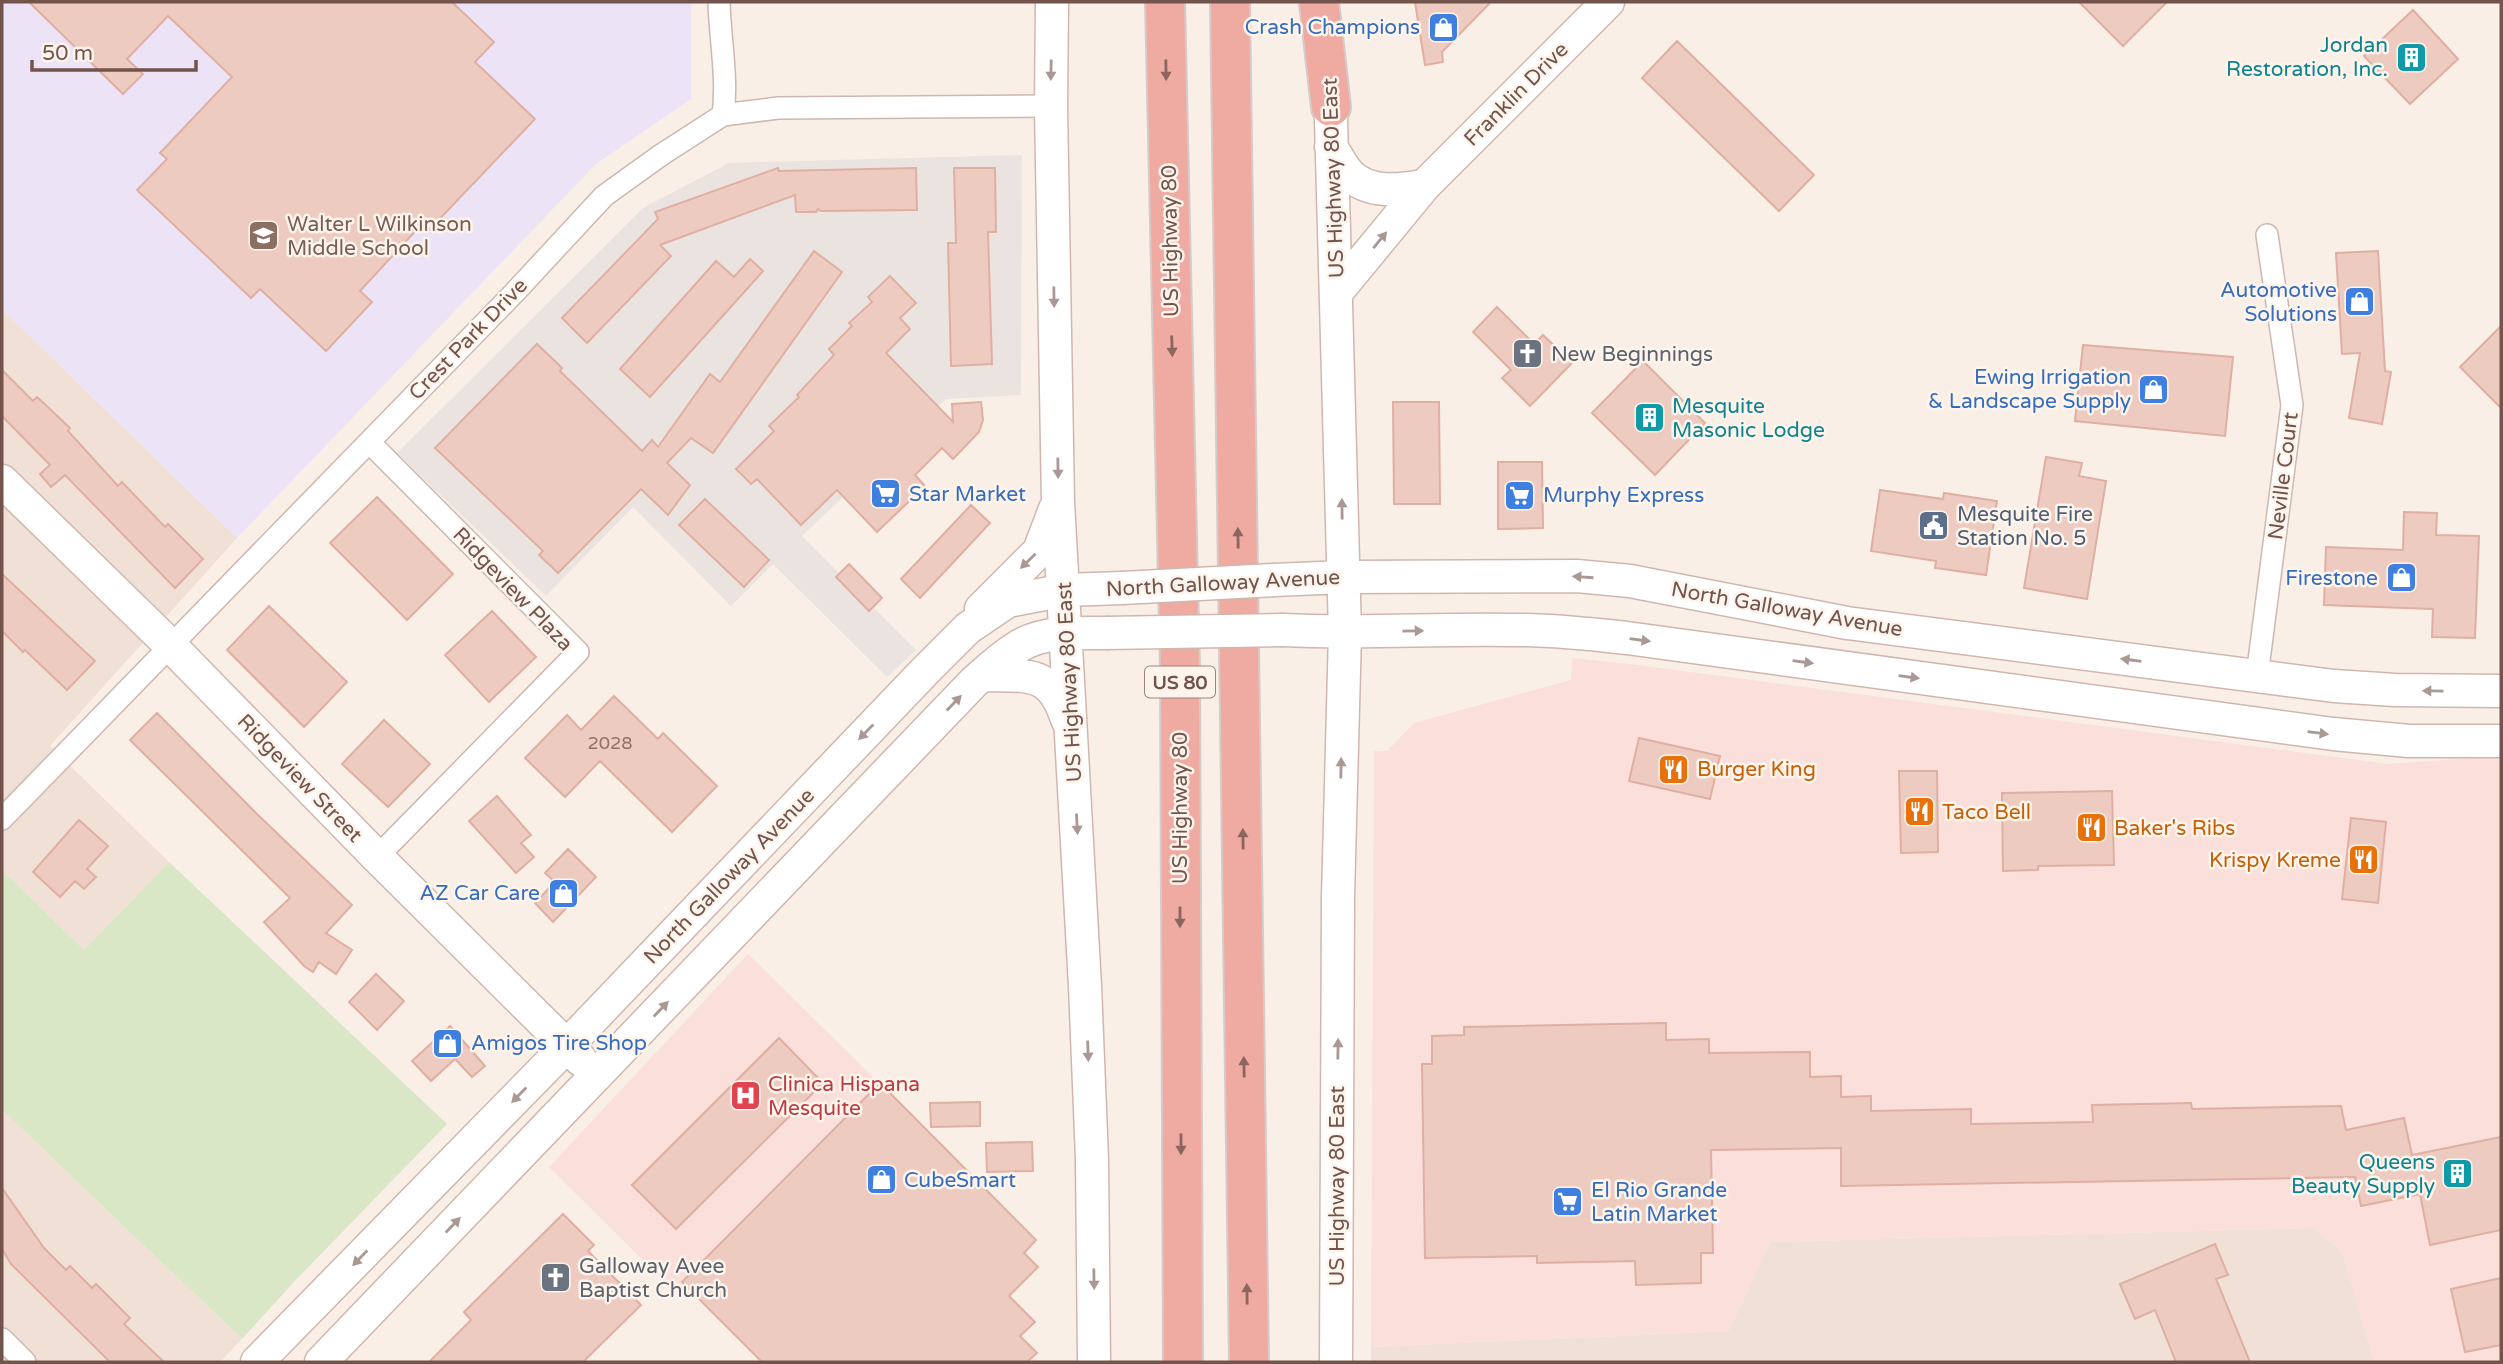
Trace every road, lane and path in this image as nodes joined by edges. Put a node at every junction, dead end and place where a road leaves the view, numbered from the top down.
1 (719, 2) edge
2 (1052, 2) edge
3 (1165, 2) edge
4 (1230, 2) edge
5 (1320, 2) edge
6 (1329, 2) edge
7 (1608, 2) edge
8 (1051, 106) junction
9 (1331, 107) junction
10 (723, 115) junction
11 (1331, 146) junction
12 (1424, 186) junction
13 (2267, 235) dead end
14 (1336, 293) junction
15 (369, 442) junction
16 (2, 481) edge
17 (1058, 502) junction
18 (1344, 577) junction
19 (1065, 590) junction
20 (1847, 623) junction
21 (1345, 633) junction
22 (1067, 634) junction
23 (171, 646) junction
24 (948, 648) junction
25 (1842, 667) junction
26 (2199, 669) junction
27 (925, 671) junction
28 (983, 675) junction
29 (2258, 676) junction
30 (2501, 691) edge
31 (2194, 716) junction
32 (2250, 724) junction
33 (1072, 733) junction
34 (2501, 741) edge
35 (2, 818) edge
36 (825, 838) junction
37 (377, 857) junction
38 (566, 1046) junction
39 (597, 1076) junction
40 (2, 1339) edge
41 (25, 1362) edge
42 (257, 1362) edge
43 (321, 1362) edge
44 (1094, 1362) edge
45 (1183, 1362) edge
46 (1249, 1362) edge
47 (1336, 1362) edge

1 - 10 street
2 -> 8 main road, US Highway 80 East
3 -> 45 highway, US Highway 80 / US 80
46 -> 4 highway, US 80
5 - 9 highway
6 - 9 main road, US Highway 80 East
7 - 12 main road, Franklin Drive
8 - 10 street, Crest Park Drive
8 -> 17 main road, US Highway 80 East
9 - 11 main road, US Highway 80 East
10 - 15 street, Crest Park Drive
11 - 12 main road
11 - 14 main road, US Highway 80 East
14 -> 12 main road, Franklin Drive
13 - 29 street, Neville Court
18 -> 14 main road, US Highway 80 East
15 - 23 street, Crest Park Drive
15 - 37 street, Ridgeview Plaza
16 - 23 main road, Ridgeview Street
17 - 19 main road, US Highway 80 East
17 -> 24 main road
18 - 19 main road, North Galloway Avenue, bridge
20 -> 18 main road, North Galloway Avenue
18 - 21 main road, US Highway 80 East
19 - 22 main road, US Highway 80 East
19 - 24 main road, North Galloway Avenue
20 - 25 main road
26 -> 20 main road, North Galloway Avenue
21 - 22 main road, North Galloway Avenue, bridge
21 -> 25 main road, North Galloway Avenue
47 -> 21 main road, US Highway 80 East
22 - 28 main road, North Galloway Avenue
22 - 33 main road, US Highway 80 East
23 - 35 street, Crest Park Drive
23 - 37 main road, Ridgeview Street
24 - 27 main road, North Galloway Avenue
25 -> 31 main road, North Galloway Avenue
26 - 29 main road, North Galloway Avenue
26 - 31 main road
27 - 36 main road
27 -> 38 main road, North Galloway Avenue
28 - 33 main road
36 -> 28 main road, North Galloway Avenue
30 -> 29 main road, North Galloway Avenue
29 - 32 main road
31 - 32 main road, North Galloway Avenue
32 -> 34 main road, North Galloway Avenue
33 -> 44 main road, US Highway 80 East
39 -> 36 main road, North Galloway Avenue
37 - 38 main road, Ridgeview Street
38 - 39 main road, Ridgeview Street
38 -> 42 main road, North Galloway Avenue
43 -> 39 main road, North Galloway Avenue
40 - 41 street

